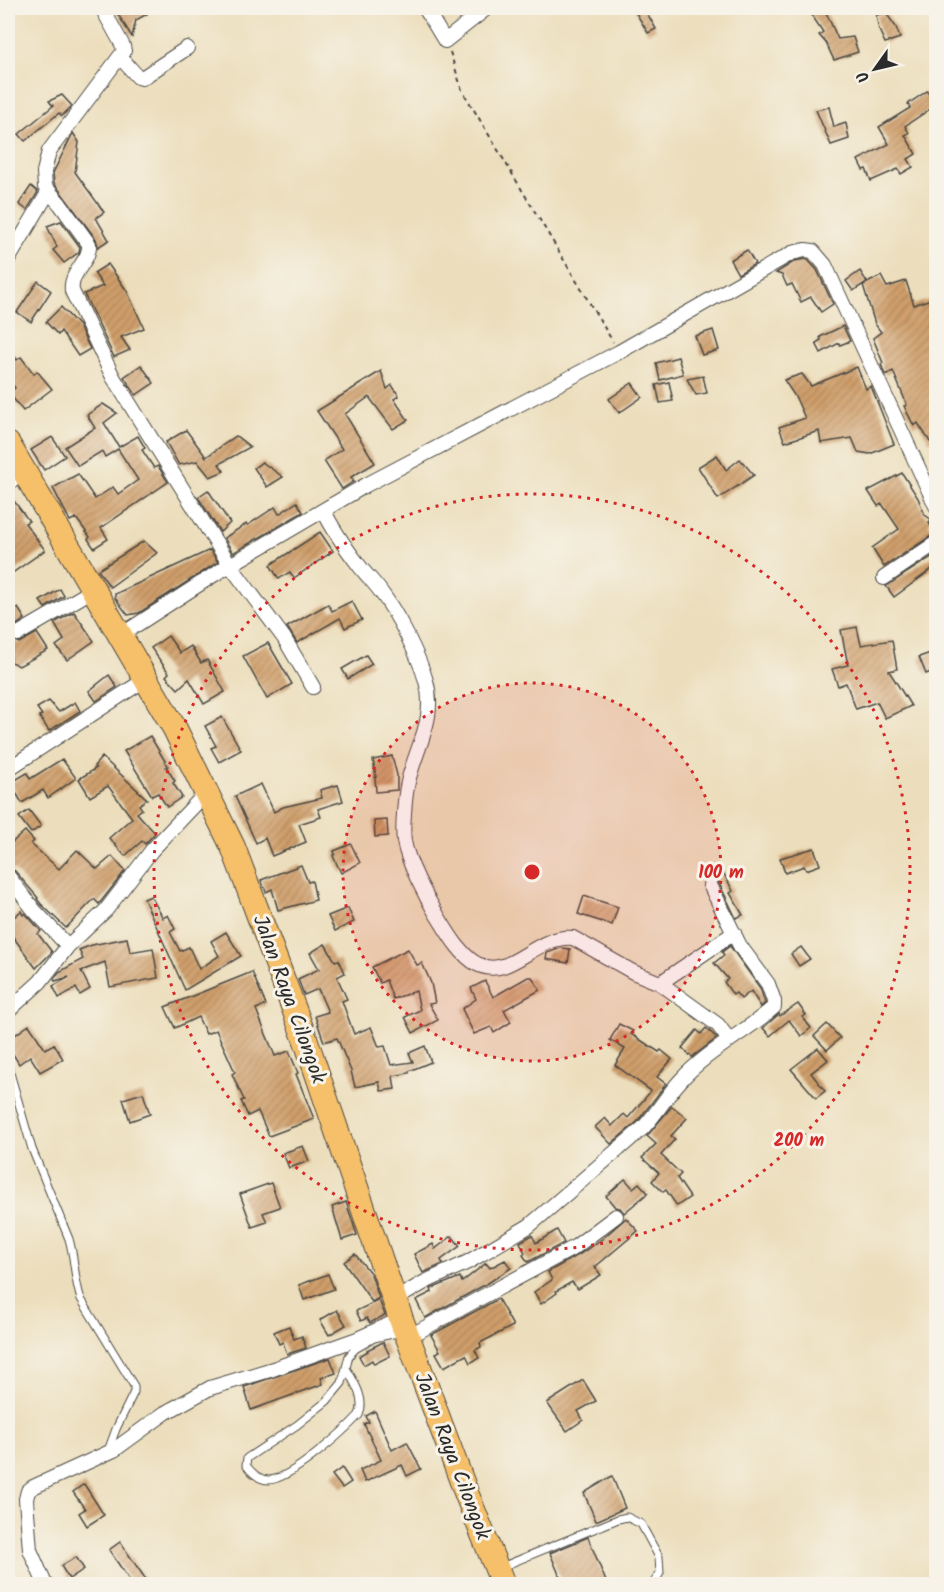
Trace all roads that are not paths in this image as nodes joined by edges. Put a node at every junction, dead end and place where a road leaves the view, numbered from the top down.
1 (102, 8) edge
2 (425, 8) edge
3 (487, 8) edge
4 (187, 48) dead end
5 (120, 57) junction
6 (49, 191) junction
7 (8, 260) edge
8 (8, 444) edge
9 (15, 477) edge
10 (936, 506) edge
11 (324, 511) junction
12 (936, 543) edge
13 (230, 565) junction
14 (884, 578) dead end
15 (93, 590) junction
16 (18, 634) dead end
17 (121, 635) junction
18 (146, 679) junction
19 (313, 687) dead end
20 (8, 769) edge
21 (207, 792) junction
22 (8, 876) edge
23 (710, 885) dead end
24 (734, 933) junction
25 (68, 946) junction
26 (660, 983) junction
27 (8, 1011) edge
28 (729, 1040) junction
29 (8, 1066) edge
30 (616, 1216) dead end
31 (402, 1322) junction
32 (346, 1368) junction
33 (108, 1453) junction
34 (500, 1576) edge
35 (45, 1584) edge
36 (653, 1584) edge

1 - 5 street
2 - 3 street
4 - 5 street
5 - 6 street
6 - 7 street
6 - 13 street
8 - 9 highway, Jalan Raya Cilongok
9 - 15 highway, Jalan Raya Cilongok
10 - 11 street
11 - 13 street
11 - 26 street
12 - 14 street
13 - 17 street
13 - 19 street
15 - 16 street
15 - 17 highway, Jalan Raya Cilongok
17 - 18 highway, Jalan Raya Cilongok
18 - 20 street
18 - 21 highway, Jalan Raya Cilongok
21 - 25 street
21 - 31 highway, Jalan Raya Cilongok
22 - 25 street
23 - 24 street
24 - 26 street
24 - 28 street
25 - 27 street
26 - 28 street
28 - 31 street
29 - 33 lane
30 - 31 street
31 - 32 lane
31 - 33 street
31 - 34 highway, Jalan Raya Cilongok
32 - 32 lane
33 - 35 street
34 - 36 lane

